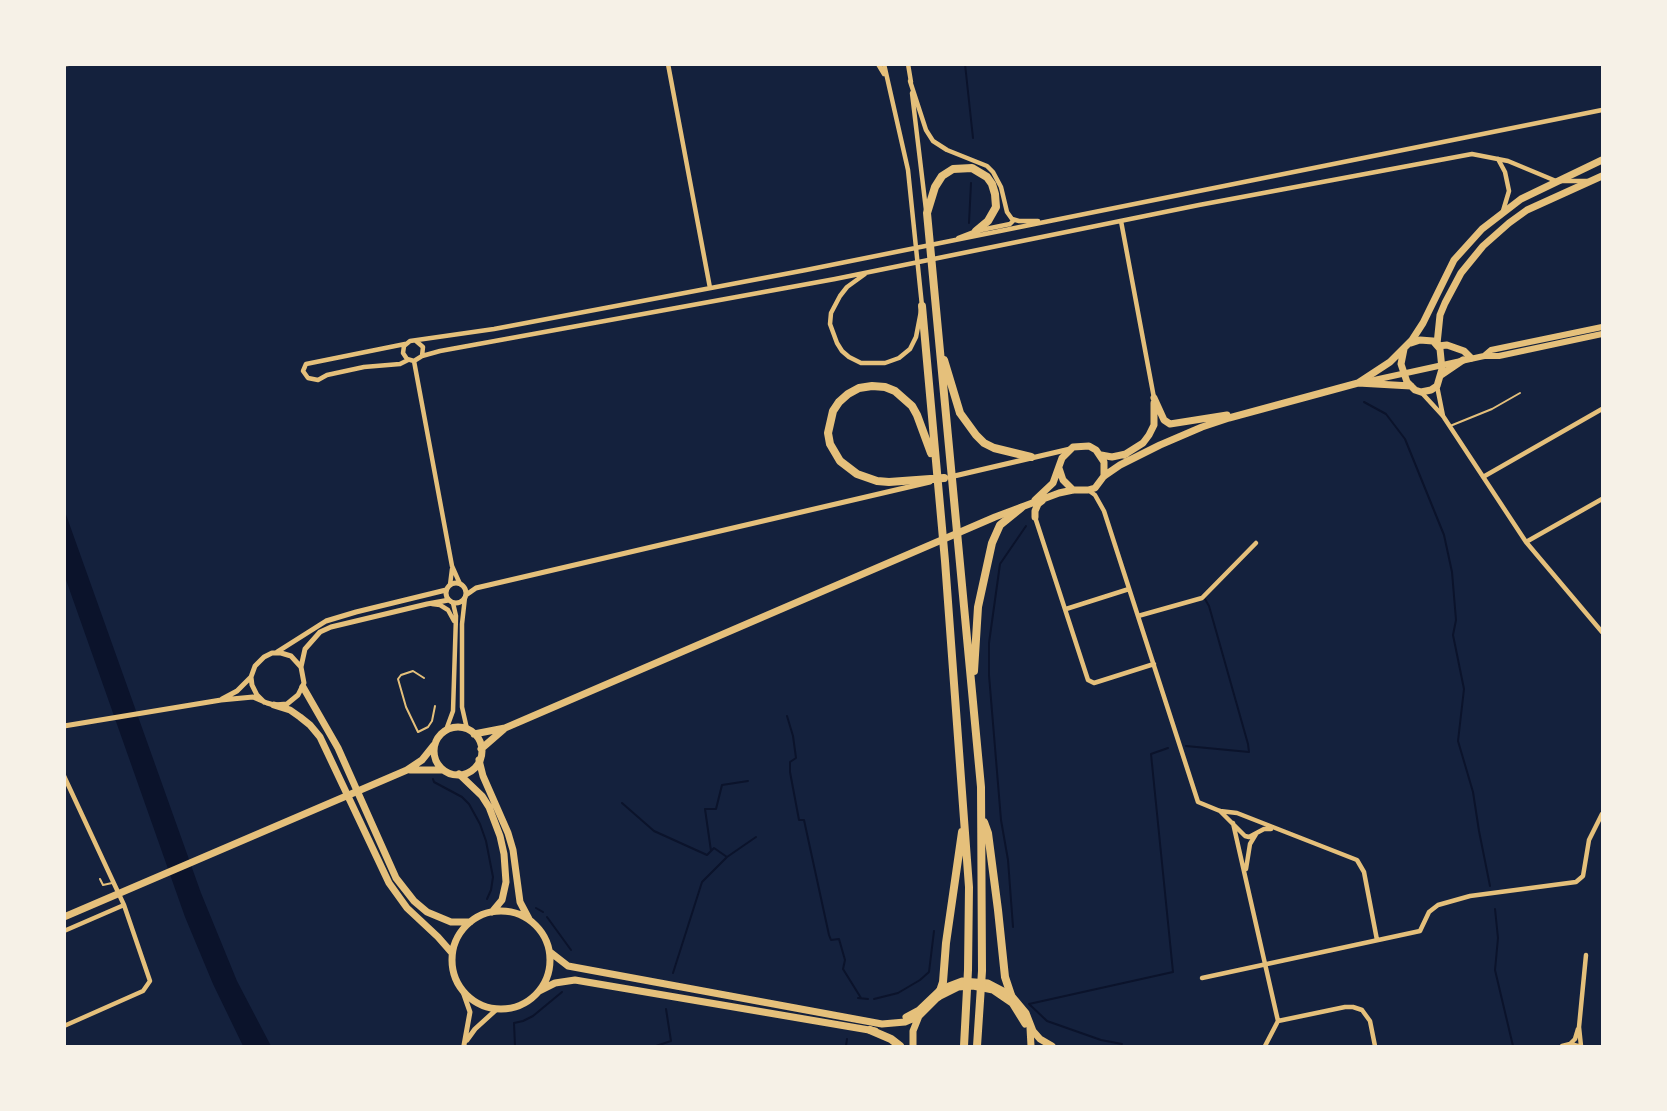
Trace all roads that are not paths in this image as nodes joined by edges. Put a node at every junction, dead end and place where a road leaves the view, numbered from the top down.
1 (668, 64) edge
2 (878, 64) edge
3 (884, 64) edge
4 (908, 64) edge
5 (885, 77) junction
6 (910, 81) junction
7 (1602, 110) edge
8 (1498, 159) junction
9 (1602, 160) edge
10 (1602, 176) edge
11 (1592, 180) junction
12 (1556, 181) junction
13 (1503, 211) junction
14 (927, 213) junction
15 (1014, 220) junction
16 (1121, 221) junction
17 (1049, 222) junction
18 (976, 231) junction
19 (949, 242) junction
20 (868, 272) junction
21 (710, 288) junction
22 (922, 306) junction
23 (1602, 327) edge
24 (1438, 330) junction
25 (1602, 334) edge
26 (416, 341) junction
27 (405, 344) junction
28 (1438, 345) junction
29 (1447, 345) junction
30 (939, 347) junction
31 (1406, 347) junction
32 (422, 356) junction
33 (1484, 356) junction
34 (1467, 359) junction
35 (411, 361) junction
36 (1442, 364) junction
37 (1402, 373) junction
38 (1441, 375) junction
39 (1358, 383) junction
40 (1411, 386) junction
41 (1437, 386) junction
42 (1421, 392) junction
43 (1520, 393) dead end
44 (1154, 398) junction
45 (1602, 409) edge
46 (1253, 411) junction
47 (1443, 416) junction
48 (1450, 426) junction
49 (1160, 444) junction
50 (1071, 449) junction
51 (1101, 455) junction
52 (1124, 455) junction
53 (1031, 457) junction
54 (1059, 465) junction
55 (935, 466) junction
56 (1104, 476) junction
57 (1483, 477) junction
58 (944, 478) junction
59 (1073, 489) junction
60 (1088, 490) junction
61 (1049, 497) junction
62 (1602, 498) edge
63 (1031, 503) junction
64 (1021, 508) junction
65 (1035, 517) joint
66 (1526, 542) junction
67 (1256, 543) dead end
68 (452, 567) junction
69 (461, 585) junction
70 (448, 588) junction
71 (476, 588) junction
72 (1129, 589) junction
73 (465, 596) junction
74 (451, 601) junction
75 (427, 604) junction
76 (1066, 609) junction
77 (1138, 616) junction
78 (1602, 632) edge
79 (456, 633) junction
80 (275, 653) junction
81 (1154, 664) junction
82 (301, 667) junction
83 (251, 676) junction
84 (424, 678) dead end
85 (303, 687) junction
86 (221, 700) junction
87 (264, 702) junction
88 (274, 705) junction
89 (435, 706) dead end
90 (975, 723) junction
91 (64, 726) edge
92 (505, 728) junction
93 (467, 729) junction
94 (446, 730) junction
95 (474, 734) junction
96 (434, 745) junction
97 (481, 749) junction
98 (479, 760) junction
99 (407, 770) junction
100 (444, 770) junction
101 (459, 774) junction
102 (64, 776) edge
103 (1220, 811) junction
104 (982, 814) junction
105 (1602, 814) edge
106 (964, 816) junction
107 (1248, 818) junction
108 (1233, 823) junction
109 (1274, 829) junction
110 (1257, 833) junction
111 (1246, 872) junction
112 (100, 879) dead end
113 (114, 882) junction
114 (119, 893) junction
115 (124, 904) junction
116 (492, 912) junction
117 (64, 915) edge
118 (529, 920) junction
119 (470, 922) junction
120 (64, 931) edge
121 (1377, 940) junction
122 (550, 952) junction
123 (452, 953) junction
124 (1586, 955) dead end
125 (1265, 964) junction
126 (1202, 978) dead end
127 (540, 991) junction
128 (463, 992) junction
129 (937, 993) junction
130 (1011, 995) junction
131 (497, 1009) junction
132 (919, 1016) junction
133 (859, 1018) junction
134 (1278, 1021) junction
135 (1030, 1025) junction
136 (64, 1026) edge
137 (1579, 1027) junction
138 (870, 1030) junction
139 (1030, 1034) junction
140 (1570, 1044) junction
141 (464, 1046) edge
142 (900, 1047) edge
143 (905, 1047) edge
144 (913, 1047) edge
145 (964, 1047) edge
146 (977, 1047) edge
147 (1031, 1047) edge
148 (1044, 1047) edge
149 (1052, 1047) edge
150 (1265, 1047) edge
151 (1375, 1047) edge
152 (1562, 1047) edge
153 (1580, 1047) edge

1 - 21 street
2 - 5 street
3 - 5 street
4 - 6 street
5 - 22 street
6 - 14 street
6 - 15 street
7 - 17 street
8 - 12 street
8 - 13 street
8 - 16 street
9 - 12 main road
10 - 11 main road
11 - 12 street
11 - 24 main road
12 - 13 main road
13 - 31 main road
14 - 18 highway
14 - 30 highway
15 - 17 street
15 - 18 street
16 - 20 street
16 - 44 street
17 - 19 street
18 - 19 street
19 - 21 street
20 - 22 street
20 - 32 street
21 - 26 street
22 - 55 highway
23 - 33 main road
24 - 28 main road
24 - 29 main road
25 - 33 main road
26 - 27 street
26 - 32 street
27 - 35 street
27 - 35 street
28 - 29 main road
28 - 31 main road
28 - 36 main road
29 - 34 main road
30 - 53 highway
30 - 90 highway
31 - 37 main road
31 - 39 main road
32 - 35 street
33 - 34 main road
34 - 36 main road
34 - 38 main road
35 - 68 street
36 - 37 main road
36 - 38 main road
37 - 39 main road
37 - 40 main road
38 - 41 main road
39 - 40 main road
39 - 46 main road
40 - 42 main road
41 - 42 main road
41 - 47 street
42 - 47 street
43 - 48 lane
44 - 46 main road
44 - 52 main road
45 - 57 street
46 - 49 main road
47 - 48 street
48 - 57 street
49 - 52 main road
49 - 56 main road
50 - 51 main road
50 - 53 street
50 - 54 main road
51 - 52 main road
51 - 56 main road
53 - 58 street
54 - 59 main road
54 - 63 main road
55 - 58 highway
55 - 106 highway
56 - 60 main road
57 - 66 street
58 - 71 street
59 - 60 main road
59 - 61 main road
60 - 72 street
61 - 63 main road
61 - 65 main road
62 - 66 street
63 - 64 main road
64 - 90 highway
64 - 92 main road
65 - 76 street
66 - 78 street
67 - 77 street
68 - 69 street
68 - 70 street
69 - 70 street
69 - 71 street
69 - 73 street
70 - 74 street
70 - 80 street
71 - 73 street
72 - 76 street
72 - 77 street
73 - 74 street
73 - 93 street
74 - 75 street
74 - 79 street
75 - 79 street
75 - 82 street
76 - 81 street
77 - 81 street
79 - 94 street
80 - 82 street
80 - 83 street
81 - 103 street
82 - 85 street
83 - 86 street
83 - 87 street
84 - 89 lane
85 - 88 street
85 - 119 main road
86 - 87 street
86 - 91 street
87 - 88 street
88 - 123 main road
90 - 104 highway
92 - 95 main road
92 - 97 main road
93 - 94 main road
93 - 95 main road
94 - 96 main road
95 - 97 main road
96 - 99 main road
96 - 100 main road
97 - 98 main road
98 - 101 main road
98 - 118 main road
99 - 100 main road
99 - 114 main road
100 - 101 main road
101 - 116 main road
102 - 113 street
103 - 107 street
103 - 108 street
104 - 130 highway
104 - 146 highway
105 - 121 street
106 - 129 highway
106 - 145 highway
107 - 109 street
107 - 110 street
108 - 110 street
108 - 111 street
109 - 110 street
109 - 121 street
110 - 111 street
111 - 125 street
112 - 113 lane
113 - 114 street
114 - 115 street
114 - 117 main road
115 - 120 street
115 - 136 street
116 - 118 main road
116 - 119 main road
118 - 122 main road
119 - 123 main road
121 - 125 street
122 - 127 main road
122 - 133 main road
123 - 128 main road
124 - 137 street
125 - 126 street
125 - 134 street
127 - 131 main road
127 - 138 main road
128 - 131 main road
128 - 141 street
129 - 130 main road
129 - 132 main road
129 - 133 main road
129 - 139 main road
130 - 135 main road
131 - 141 street
132 - 133 main road
132 - 144 main road
134 - 150 street
134 - 151 street
135 - 139 main road
135 - 149 main road
137 - 140 street
137 - 153 street
138 - 142 highway
138 - 143 main road
139 - 147 main road
139 - 148 main road
140 - 152 street
140 - 153 street

